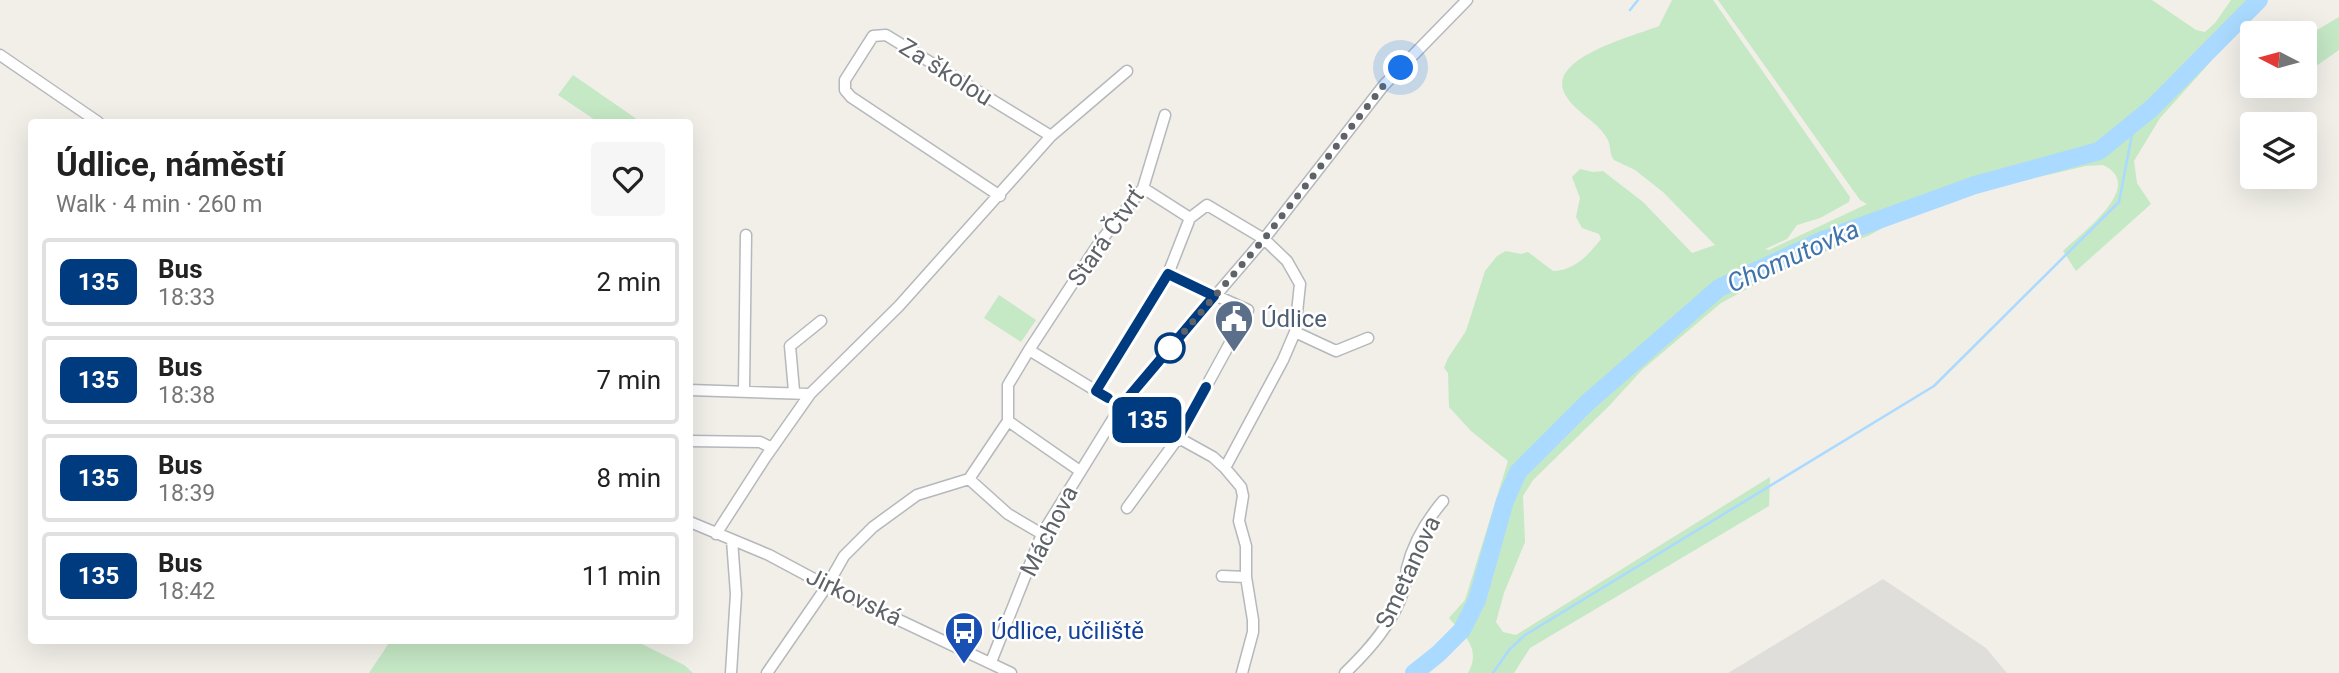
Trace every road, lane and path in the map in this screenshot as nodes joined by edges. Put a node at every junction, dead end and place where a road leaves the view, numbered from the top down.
1 (1467, 0) edge
2 (0, 55) edge
3 (1127, 71) dead end
4 (1165, 115) dead end
5 (94, 119) edge
6 (1051, 136) junction
7 (1143, 188) junction
8 (1000, 196) junction
9 (1190, 218) junction
10 (746, 235) dead end
11 (1264, 239) junction
12 (1168, 274) junction
13 (1214, 296) junction
14 (821, 321) dead end
15 (1295, 332) junction
16 (1368, 338) dead end
17 (1029, 350) junction
18 (693, 390) edge
19 (744, 390) junction
20 (794, 391) junction
21 (1096, 391) junction
22 (810, 394) junction
23 (1121, 406) junction
24 (1008, 421) junction
25 (1178, 438) junction
26 (693, 440) edge
27 (772, 448) junction
28 (1224, 468) junction
29 (1080, 471) junction
30 (969, 478) junction
31 (1443, 501) dead end
32 (1127, 508) dead end
33 (693, 523) edge
34 (716, 534) junction
35 (1042, 534) junction
36 (732, 540) junction
37 (1222, 576) dead end
38 (1246, 577) junction
39 (827, 586) junction
40 (991, 663) junction
41 (731, 673) edge
42 (767, 673) edge
43 (1011, 673) edge
44 (1242, 673) edge
45 (1345, 673) edge

1 - 11 street, Máchova
2 - 5 street
3 - 6 street
4 - 7 street, Stará Čtvrť
6 - 8 street
6 - 8 street, Za školou
7 - 9 street
7 - 17 street, Stará Čtvrť
8 - 22 street
9 - 11 street
9 - 12 street
10 - 19 street
11 - 13 street, Máchova
11 - 15 street
12 - 13 street
12 - 21 street
13 - 23 street, Máchova
13 - 25 street
14 - 20 street
15 - 16 street
15 - 28 street
17 - 21 street
17 - 24 street, Stará Čtvrť
18 - 19 street
19 - 20 street
20 - 22 street
21 - 23 street
22 - 27 street
23 - 25 street
23 - 29 street, Máchova
24 - 29 street
24 - 30 street
25 - 28 street
25 - 32 street
26 - 27 street
27 - 34 street
28 - 38 street
29 - 35 street, Máchova
30 - 35 street
30 - 39 street
31 - 45 street, Smetanova
33 - 34 street, Jirkovská
34 - 36 street, Jirkovská
35 - 40 street, Máchova
36 - 39 street, Jirkovská
36 - 41 street
37 - 38 street
38 - 44 street
39 - 40 street, Jirkovská
39 - 42 street
40 - 43 street, Jirkovská

